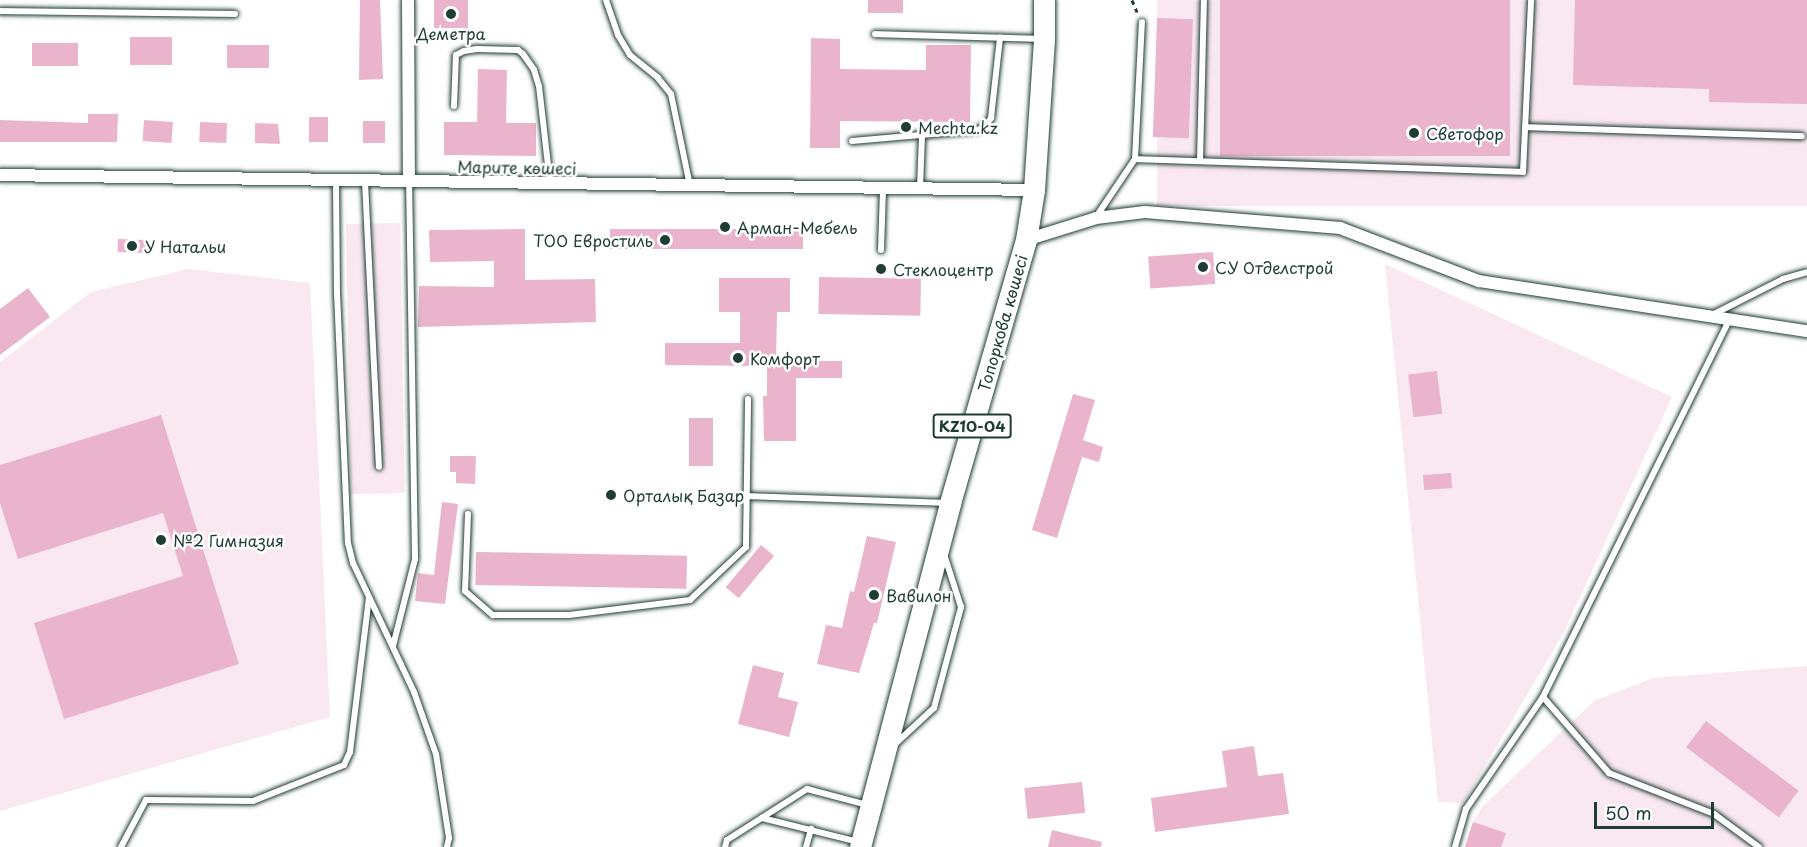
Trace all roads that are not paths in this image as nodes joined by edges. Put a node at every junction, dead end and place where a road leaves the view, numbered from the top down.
1 (408, 0) edge
2 (606, 0) edge
3 (1044, 0) edge
4 (1204, 0) edge
5 (1531, 0) edge
6 (0, 11) edge
7 (235, 14) dead end
8 (1142, 22) road end
9 (875, 33) dead end
10 (1000, 38) junction
11 (1044, 39) junction
12 (454, 106) dead end
13 (1526, 127) junction
14 (922, 135) junction
15 (1802, 136) dead end
16 (852, 141) dead end
17 (1135, 159) junction
18 (1200, 161) junction
19 (0, 175) edge
20 (336, 182) junction
21 (365, 182) junction
22 (409, 182) junction
23 (550, 184) junction
24 (690, 186) junction
25 (882, 190) junction
26 (920, 190) junction
27 (1034, 190) junction
28 (1096, 218) junction
29 (1026, 240) junction
30 (881, 250) dead end
31 (1807, 272) edge
32 (1709, 316) junction
33 (1729, 319) junction
34 (1807, 331) edge
35 (748, 399) dead end
36 (379, 467) dead end
37 (747, 496) junction
38 (950, 503) junction
39 (468, 514) dead end
40 (940, 540) junction
41 (369, 597) junction
42 (392, 646) junction
43 (1543, 697) junction
44 (885, 754) junction
45 (871, 806) junction
46 (762, 818) junction
47 (811, 829) junction
48 (861, 845) edge
49 (122, 847) edge
50 (447, 847) edge
51 (725, 847) edge
52 (806, 847) edge
53 (1455, 847) edge
54 (1759, 847) edge

1 - 22 street
2 - 24 lane
3 - 11 highway, Топоркова көшесі / KZ10-04
4 - 18 lane
5 - 13 lane
6 - 7 lane
8 - 17 lane
9 - 10 lane
10 - 11 lane
10 - 14 lane
11 - 27 highway, Топоркова көшесі / KZ10-04
12 - 23 lane
13 - 15 lane
13 - 18 lane
14 - 16 lane
14 - 26 lane
17 - 18 lane
17 - 28 lane
19 - 20 street, Марите көшесі
20 - 21 street, Марите көшесі
20 - 41 lane
21 - 22 street, Марите көшесі
21 - 36 lane
22 - 23 street, Марите көшесі
22 - 42 lane
23 - 24 street, Марите көшесі
24 - 25 street, Марите көшесі
25 - 26 street, Марите көшесі
25 - 30 lane
26 - 27 street, Марите көшесі
27 - 29 highway, Топоркова көшесі / KZ10-04
28 - 29 street
28 - 32 street
29 - 38 highway, Топоркова көшесі / KZ10-04
31 - 32 lane
32 - 33 street
33 - 34 street
33 - 43 lane
35 - 37 lane
37 - 38 lane
37 - 39 lane
38 - 40 highway, Топоркова көшесі / KZ10-04
40 - 44 highway, Топоркова көшесі / KZ10-04
40 - 44 lane
41 - 42 lane
41 - 49 lane
42 - 50 lane
43 - 53 lane
43 - 54 lane
44 - 45 highway, Топоркова көшесі / KZ10-04
45 - 46 lane
45 - 48 highway, Топоркова көшесі / KZ10-04
46 - 47 lane
46 - 51 lane
47 - 48 lane
47 - 52 lane

